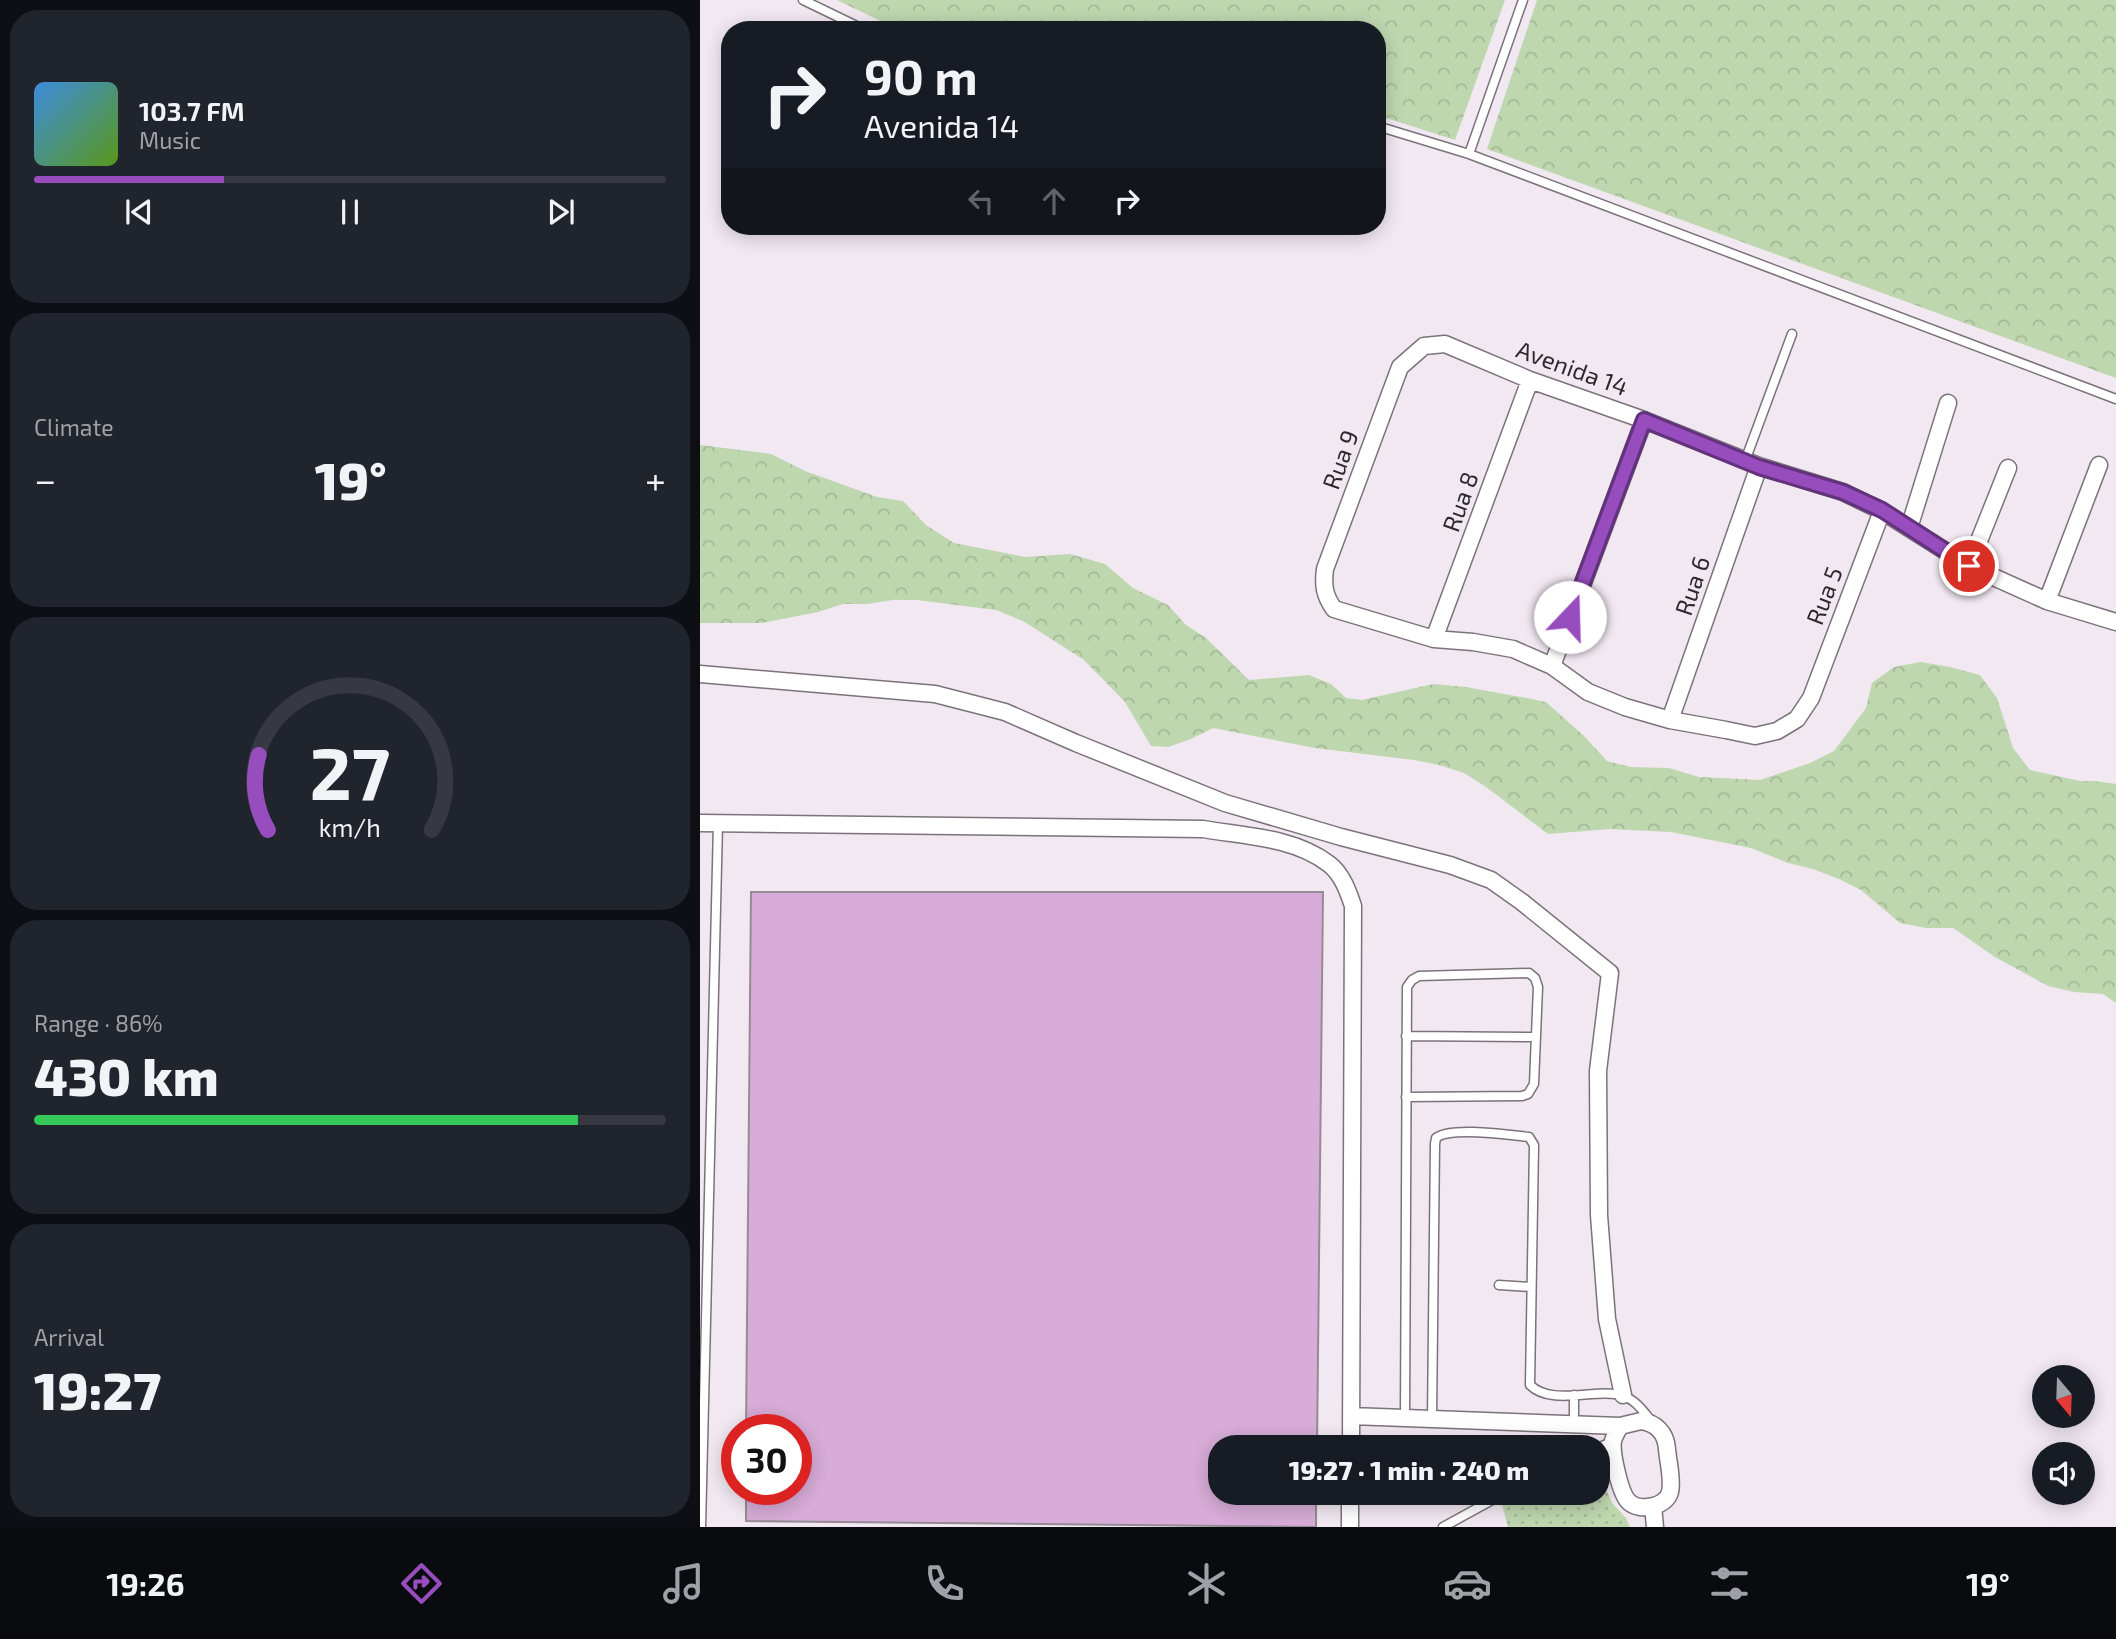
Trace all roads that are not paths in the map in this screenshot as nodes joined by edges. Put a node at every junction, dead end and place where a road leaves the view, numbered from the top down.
1 (803, 0) edge
2 (1523, 0) edge
3 (846, 21) edge
4 (1386, 129) edge
5 (1469, 154) junction
6 (1792, 334) dead end
7 (1400, 367) joint
8 (1530, 380) junction
9 (2116, 400) edge
10 (1948, 403) dead end
11 (1644, 420) junction
12 (1752, 464) junction
13 (2099, 465) dead end
14 (2008, 468) dead end
15 (1882, 510) junction
16 (1909, 528) junction
17 (1969, 566) junction
18 (1325, 569) joint
19 (2047, 601) junction
20 (2116, 622) edge
21 (1434, 639) junction
22 (1552, 666) junction
23 (700, 674) edge
24 (1670, 720) junction
25 (700, 823) edge
26 (718, 824) junction
27 (1406, 1037) junction
28 (1536, 1037) junction
29 (1406, 1097) junction
30 (1499, 1284) dead end
31 (1531, 1287) junction
32 (1574, 1395) junction
33 (1623, 1395) junction
34 (702, 1413) edge
35 (1351, 1416) junction
36 (1405, 1418) junction
37 (1432, 1419) junction
38 (1652, 1422) junction
39 (1574, 1425) junction
40 (1351, 1435) edge
41 (1602, 1435) edge
42 (1610, 1438) edge
43 (1350, 1505) edge
44 (1483, 1505) edge
45 (1648, 1507) junction
46 (701, 1527) edge
47 (1350, 1527) edge
48 (1443, 1527) edge
49 (1644, 1527) edge
50 (1655, 1527) edge

1 - 3 lane
2 - 5 lane
4 - 5 lane
5 - 9 lane
6 - 12 lane
7 - 8 street, Avenida 14
7 - 18 street, Rua 9
8 - 11 street, Avenida 14
8 - 21 street, Rua 8
10 - 16 street
11 - 12 street, Avenida 14
11 - 22 street
12 - 15 street, Avenida 14
12 - 24 street, Rua 6
13 - 19 street
14 - 17 street
15 - 16 street, Avenida 14
15 - 24 street, Rua 5
16 - 17 street, Avenida 14
17 - 19 street, Avenida 14
18 - 21 street, Rua 5
19 - 20 street, Avenida 14
21 - 22 street, Rua 5
22 - 24 street, Rua 5
23 - 33 street
25 - 26 street
26 - 34 lane
26 - 35 street
27 - 28 lane
27 - 28 lane
27 - 29 lane
28 - 29 lane
29 - 36 lane
30 - 31 lane
31 - 32 lane
31 - 37 lane
32 - 33 lane
32 - 39 lane
33 - 38 lane
34 - 46 lane
35 - 36 street
35 - 40 street
36 - 37 street
37 - 39 street
38 - 42 street
38 - 45 street
39 - 41 street
42 - 45 street
43 - 47 street
44 - 48 lane
45 - 49 street
45 - 50 street

